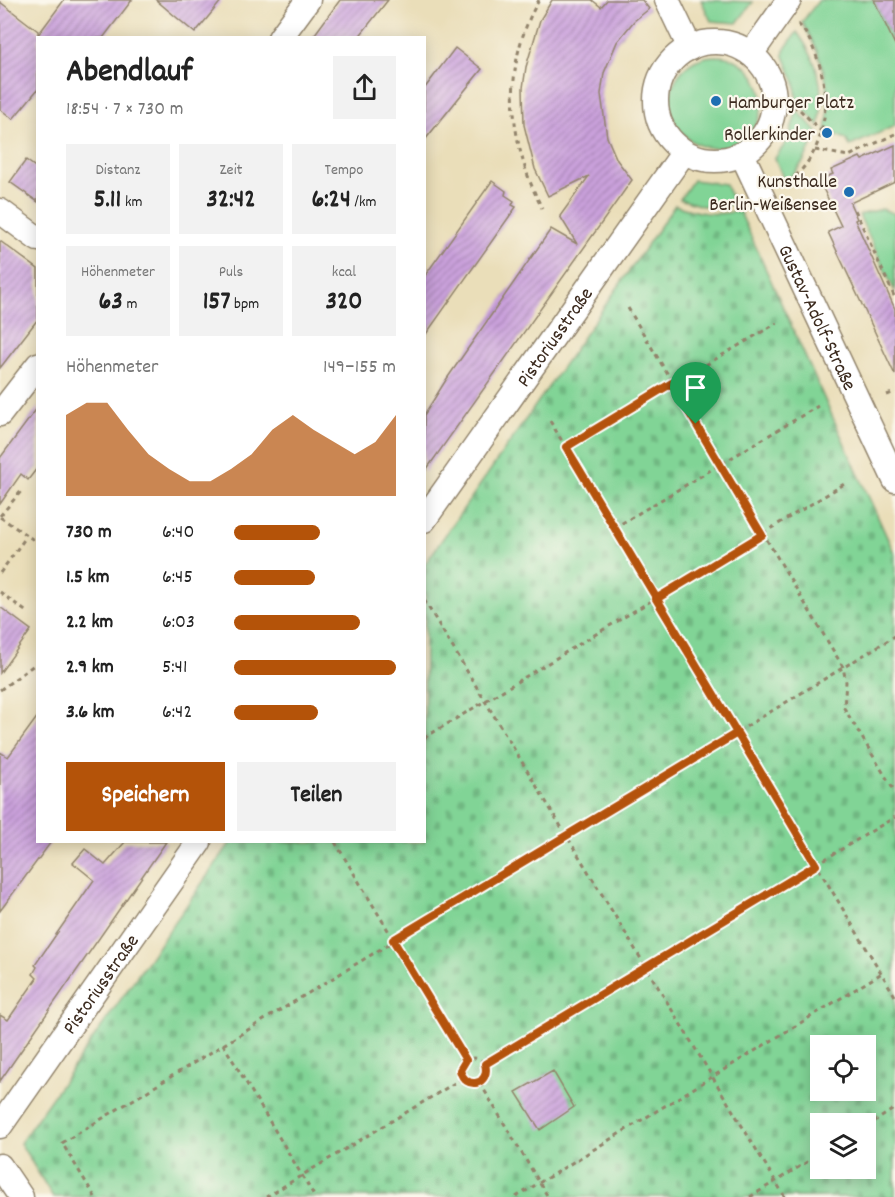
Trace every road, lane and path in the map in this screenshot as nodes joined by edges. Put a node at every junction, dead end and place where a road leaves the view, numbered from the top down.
1 (308, 0) edge
2 (539, 0) edge
3 (667, 0) edge
4 (789, 0) edge
5 (797, 23) dead end
6 (281, 36) edge
7 (690, 48) junction
8 (751, 54) junction
9 (792, 107) dead end
10 (822, 132) junction
11 (895, 134) edge
12 (815, 150) junction
13 (684, 152) junction
14 (742, 154) junction
15 (780, 188) dead end
16 (542, 208) dead end
17 (855, 210) dead end
18 (0, 211) edge
19 (36, 238) edge
20 (895, 298) edge
21 (628, 308) dead end
22 (777, 323) dead end
23 (36, 368) edge
24 (672, 383) junction
25 (895, 392) edge
26 (887, 395) dead end
27 (818, 406) dead end
28 (0, 414) edge
29 (550, 421) dead end
30 (566, 447) junction
31 (720, 465) junction
32 (895, 480) edge
33 (846, 483) dead end
34 (22, 489) dead end
35 (0, 517) edge
36 (426, 517) edge
37 (614, 528) junction
38 (762, 535) junction
39 (26, 537) junction
40 (36, 542) edge
41 (0, 573) edge
42 (0, 592) edge
43 (656, 599) junction
44 (426, 603) edge
45 (28, 613) dead end
46 (895, 636) edge
47 (36, 663) edge
48 (843, 668) junction
49 (0, 690) edge
50 (486, 701) junction
51 (737, 733) junction
52 (426, 737) edge
53 (895, 792) edge
54 (895, 817) edge
55 (567, 836) junction
56 (197, 843) edge
57 (336, 843) edge
58 (816, 865) junction
59 (393, 940) junction
60 (646, 968) junction
61 (882, 973) junction
62 (895, 996) edge
63 (223, 1044) junction
64 (466, 1060) junction
65 (485, 1064) junction
66 (713, 1077) junction
67 (463, 1078) junction
68 (480, 1083) junction
69 (895, 1108) edge
70 (876, 1120) edge
71 (0, 1126) edge
72 (810, 1160) edge
73 (0, 1166) edge
74 (302, 1175) junction
75 (776, 1182) junction
76 (540, 1183) junction
77 (21, 1197) edge
78 (95, 1197) edge
79 (266, 1197) edge
80 (315, 1197) edge
81 (516, 1197) edge
82 (548, 1197) edge
83 (750, 1197) edge
84 (785, 1197) edge

1 - 6 street
2 - 16 path
3 - 7 street
4 - 8 street
5 - 10 path
7 - 8 street
7 - 13 street
8 - 14 street
9 - 10 path
10 - 12 path
11 - 12 path
12 - 15 path
13 - 14 street
13 - 36 street, Pistoriusstraße
14 - 32 street, Gustav-Adolf-Straße
17 - 20 path
18 - 19 street
21 - 24 path
22 - 24 path
23 - 28 street
24 - 30 path
24 - 31 path
25 - 26 path
27 - 31 path
29 - 30 path
30 - 37 path
31 - 37 path
31 - 38 path
33 - 38 path
34 - 35 path
35 - 39 path
37 - 43 path
38 - 43 path
38 - 48 path
39 - 40 path
39 - 41 path
42 - 45 path
43 - 50 path
43 - 51 path
44 - 50 path
46 - 48 path
47 - 49 path
48 - 51 path
48 - 53 path
50 - 52 path
50 - 55 path
51 - 55 path
51 - 58 path
54 - 58 path
55 - 59 path
55 - 60 path
56 - 71 street, Pistoriusstraße
57 - 59 path
58 - 60 path
58 - 61 path
59 - 63 path
59 - 64 path
60 - 65 path
60 - 66 path
61 - 62 path
61 - 66 path
63 - 74 path
63 - 78 path
64 - 65 path
64 - 67 path
65 - 68 path
66 - 75 path
66 - 76 path
67 - 68 path
67 - 74 path
68 - 76 path
69 - 70 path
72 - 75 path
73 - 77 street
74 - 79 path
74 - 80 path
75 - 83 path
75 - 84 path
76 - 81 path
76 - 82 path

